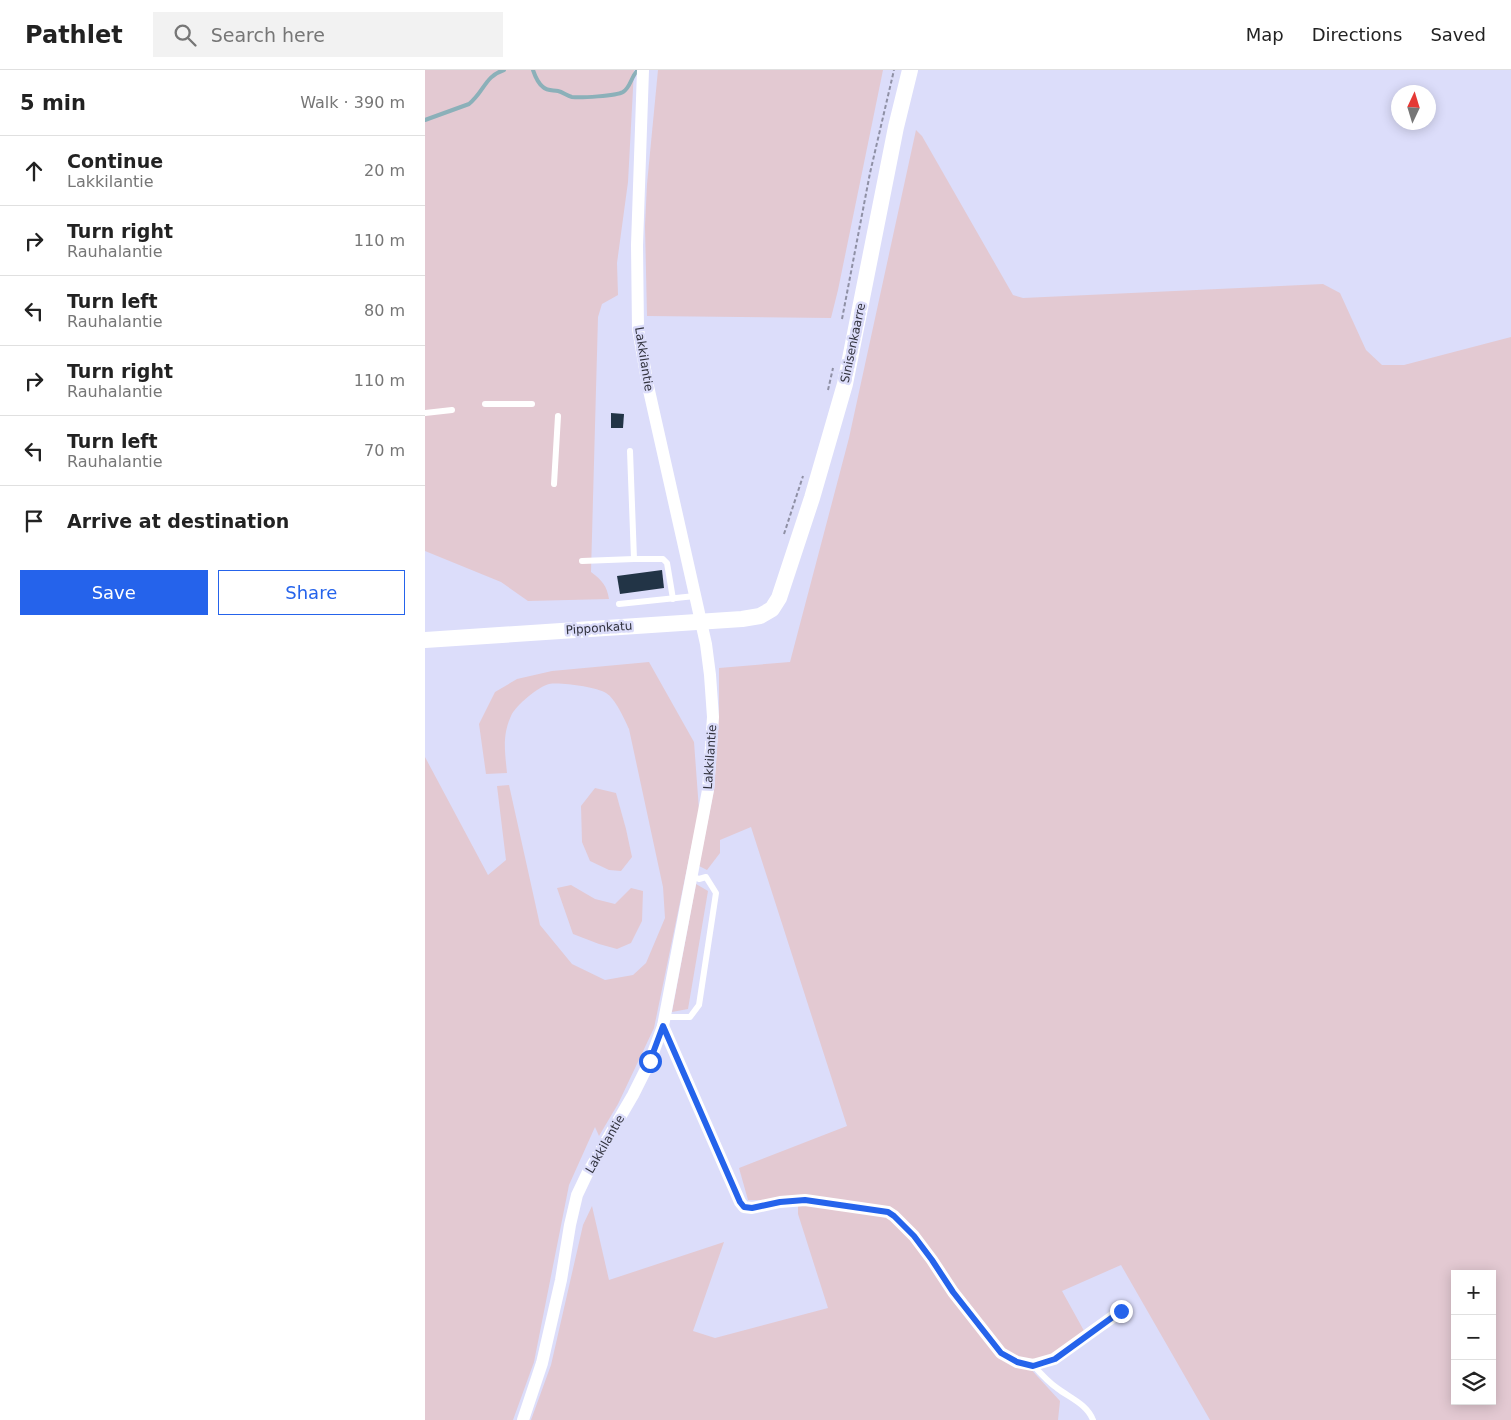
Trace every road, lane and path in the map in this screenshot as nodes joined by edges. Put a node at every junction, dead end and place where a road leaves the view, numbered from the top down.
1 (643, 70) edge
2 (893, 70) edge
3 (910, 70) edge
4 (841, 324) dead end
5 (834, 362) dead end
6 (828, 389) dead end
7 (485, 404) dead end
8 (532, 404) dead end
9 (452, 410) dead end
10 (425, 413) edge
11 (558, 416) dead end
12 (630, 451) dead end
13 (804, 472) dead end
14 (555, 484) dead end
15 (784, 534) dead end
16 (634, 560) junction
17 (582, 561) dead end
18 (696, 596) junction
19 (673, 598) junction
20 (619, 604) dead end
21 (772, 609) joint
22 (701, 622) junction
23 (425, 640) edge
24 (691, 876) junction
25 (663, 1021) junction
26 (1121, 1311) dead end
27 (1033, 1366) junction
28 (523, 1420) edge
29 (1093, 1420) edge

1 - 18 street, Lakkilantie
2 - 4 path
3 - 21 street, Sinisenkaarre
5 - 6 path
7 - 8 lane
9 - 10 lane
11 - 14 lane
12 - 16 lane
13 - 15 path
16 - 17 lane
16 - 19 lane
18 - 19 lane
18 - 22 street, Lakkilantie
19 - 20 lane
21 - 22 street, Pipponkatu
22 - 23 street, Pipponkatu
22 - 24 street, Lakkilantie
24 - 25 street, Lakkilantie
24 - 25 lane
25 - 27 street
25 - 28 street, Lakkilantie
26 - 27 street
27 - 29 lane

